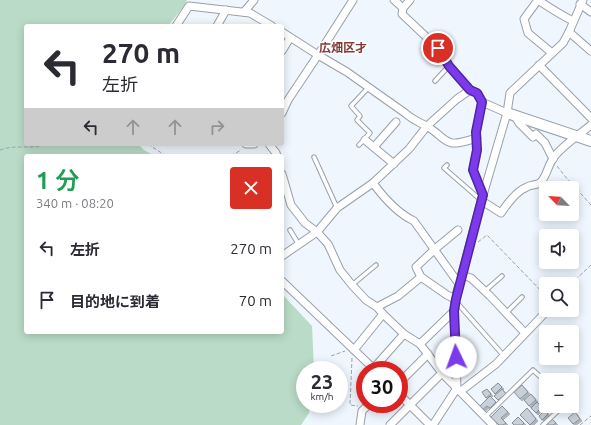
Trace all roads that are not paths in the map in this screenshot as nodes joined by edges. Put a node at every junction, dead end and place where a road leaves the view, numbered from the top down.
1 (254, 0) edge
2 (353, 0) edge
3 (394, 0) edge
4 (410, 0) edge
5 (538, 0) edge
6 (582, 2) edge
7 (403, 8) junction
8 (226, 10) junction
9 (244, 12) junction
10 (591, 12) edge
11 (573, 21) junction
12 (260, 23) edge
13 (177, 24) edge
14 (218, 24) edge
15 (569, 32) junction
16 (284, 34) edge
17 (290, 38) junction
18 (284, 48) edge
19 (591, 51) edge
20 (552, 53) junction
21 (318, 56) junction
22 (539, 65) junction
23 (449, 66) junction
24 (435, 81) dead end
25 (370, 88) junction
26 (470, 90) junction
27 (285, 98) edge
28 (482, 102) junction
29 (511, 115) junction
30 (591, 118) edge
31 (396, 122) dead end
32 (591, 125) edge
33 (427, 126) junction
34 (578, 136) junction
35 (477, 138) junction
36 (365, 140) junction
37 (591, 141) edge
38 (359, 145) dead end
39 (374, 147) junction
40 (314, 157) dead end
41 (553, 159) junction
42 (394, 164) junction
43 (447, 165) dead end
44 (373, 183) junction
45 (284, 187) edge
46 (482, 198) junction
47 (338, 208) junction
48 (290, 230) dead end
49 (458, 230) dead end
50 (317, 232) junction
51 (299, 245) junction
52 (435, 248) junction
53 (284, 255) edge
54 (376, 265) dead end
55 (462, 275) junction
56 (502, 276) dead end
57 (421, 277) junction
58 (284, 283) edge
59 (459, 284) junction
60 (352, 286) junction
61 (485, 292) junction
62 (522, 297) dead end
63 (455, 304) junction
64 (377, 307) junction
65 (506, 312) junction
66 (383, 314) junction
67 (541, 317) edge
68 (525, 333) junction
69 (404, 334) junction
70 (420, 344) junction
71 (353, 352) junction
72 (428, 354) junction
73 (504, 356) junction
74 (364, 361) edge
75 (381, 361) edge
76 (442, 373) junction
77 (408, 374) edge
78 (539, 375) edge
79 (459, 390) junction
80 (408, 402) edge
81 (411, 405) junction
82 (362, 413) edge
83 (556, 413) edge
84 (485, 417) junction
85 (360, 425) edge
86 (390, 425) edge
87 (430, 425) edge
88 (433, 425) edge
89 (493, 425) edge
90 (543, 425) edge

1 - 9 street
2 - 21 street
3 - 7 street
4 - 7 street
5 - 11 street
5 - 20 street
6 - 10 street
6 - 11 street
7 - 23 street
8 - 9 street
8 - 13 street
8 - 14 street
9 - 12 street
11 - 15 street
15 - 19 street
15 - 20 street
16 - 17 street
17 - 18 street
17 - 21 street
20 - 22 street
21 - 25 street
21 - 27 street
22 - 29 street
22 - 30 street
23 - 24 lane
23 - 26 street
25 - 33 street
25 - 36 lane
26 - 28 street
26 - 33 street
28 - 29 street
28 - 35 street
29 - 34 street
29 - 41 street
29 - 46 street
31 - 39 street
32 - 34 street
33 - 35 street
33 - 42 street
34 - 37 street
34 - 41 street
35 - 46 street
36 - 38 lane
36 - 39 street
39 - 42 street
40 - 47 lane
41 - 46 street
42 - 44 street
43 - 46 lane
44 - 47 street
44 - 52 street
45 - 50 street
46 - 55 street
47 - 50 street
48 - 51 lane
49 - 52 street
50 - 51 street
50 - 60 street
51 - 53 street
52 - 57 street
52 - 59 street
54 - 60 lane
55 - 59 street
55 - 61 street
56 - 61 lane
57 - 63 street
57 - 64 street
58 - 71 street
59 - 63 street
60 - 64 street
61 - 65 street
62 - 65 lane
63 - 70 street
63 - 73 lane
63 - 79 street
64 - 66 street
65 - 68 street
66 - 69 street
66 - 71 street
67 - 68 street
68 - 73 street
69 - 70 street
69 - 75 street
70 - 72 street
71 - 74 street
72 - 76 street
72 - 77 street
73 - 79 street
76 - 79 street
76 - 81 street
78 - 84 lane
79 - 84 street
79 - 88 street
80 - 81 street
81 - 86 street
81 - 87 street
82 - 85 street
83 - 90 lane
84 - 89 street

